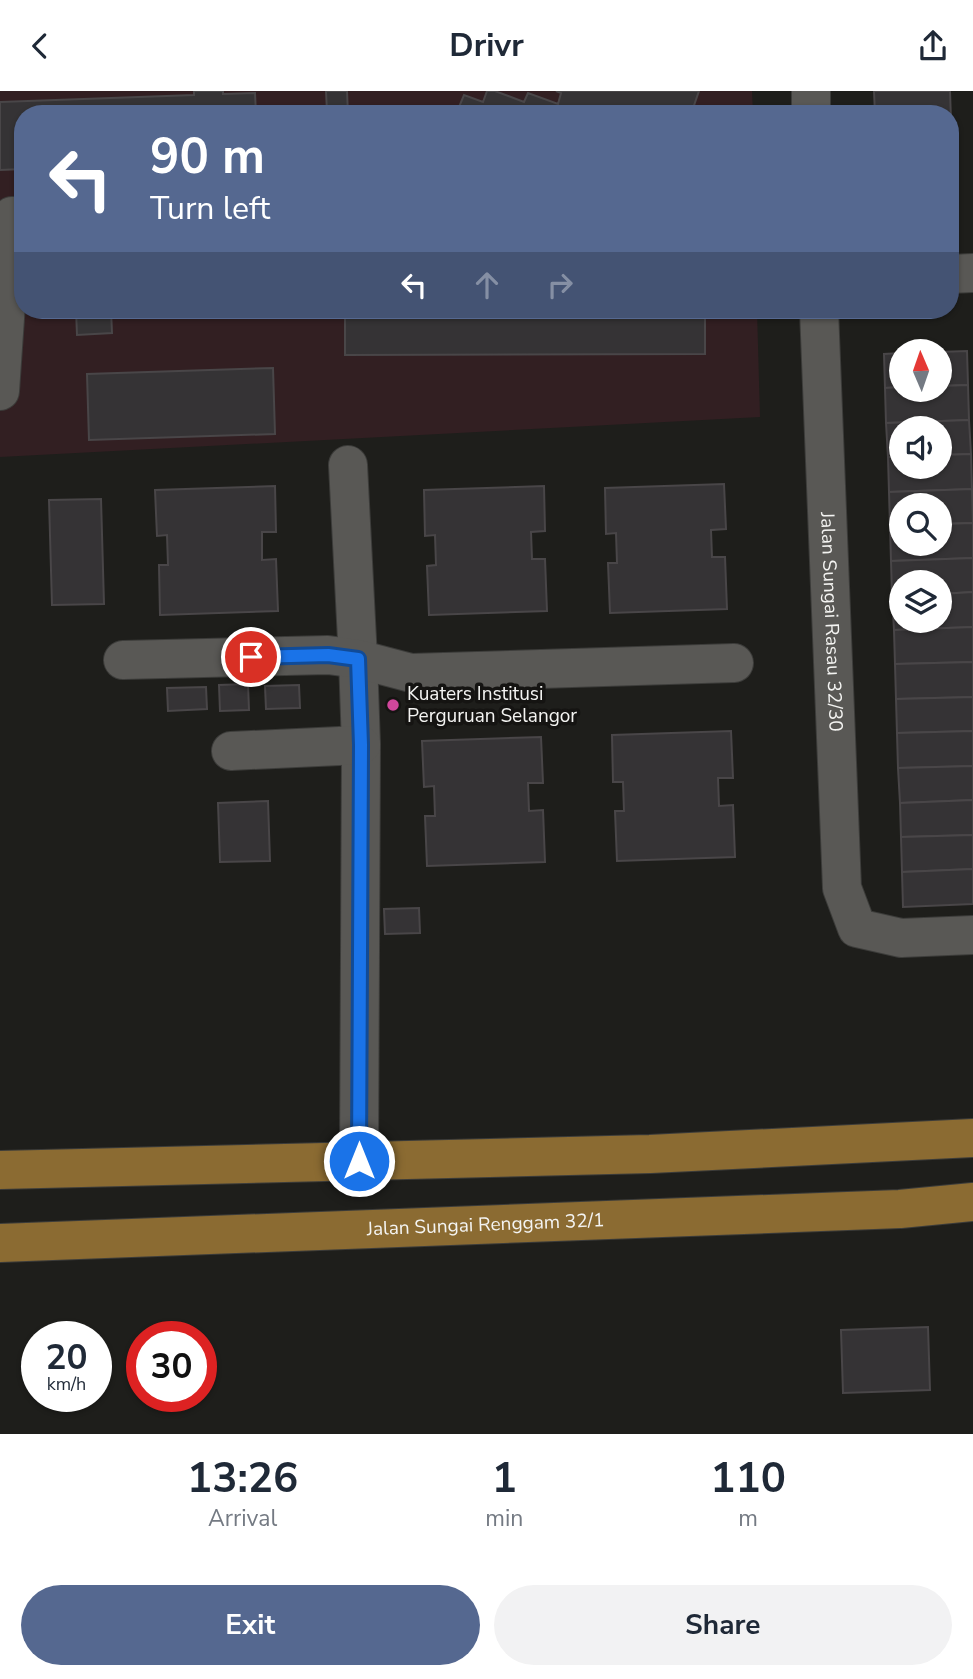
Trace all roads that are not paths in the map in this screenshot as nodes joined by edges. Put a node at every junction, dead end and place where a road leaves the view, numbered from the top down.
1 (11, 215) edge
2 (818, 319) edge
3 (0, 391) edge
4 (348, 465) dead end
5 (358, 659) junction
6 (122, 660) dead end
7 (734, 663) dead end
8 (361, 745) junction
9 (231, 751) dead end
10 (973, 935) edge
11 (973, 1138) edge
12 (359, 1161) junction
13 (0, 1170) edge
14 (973, 1202) edge
15 (0, 1243) edge

1 - 3 street
2 - 10 street, Jalan Sungai Rasau 32/30
4 - 5 street
5 - 6 street
5 - 7 street
5 - 8 street
8 - 9 street
8 - 12 street
11 - 12 main road
12 - 13 main road
14 - 15 main road, Jalan Sungai Renggam 32/1

